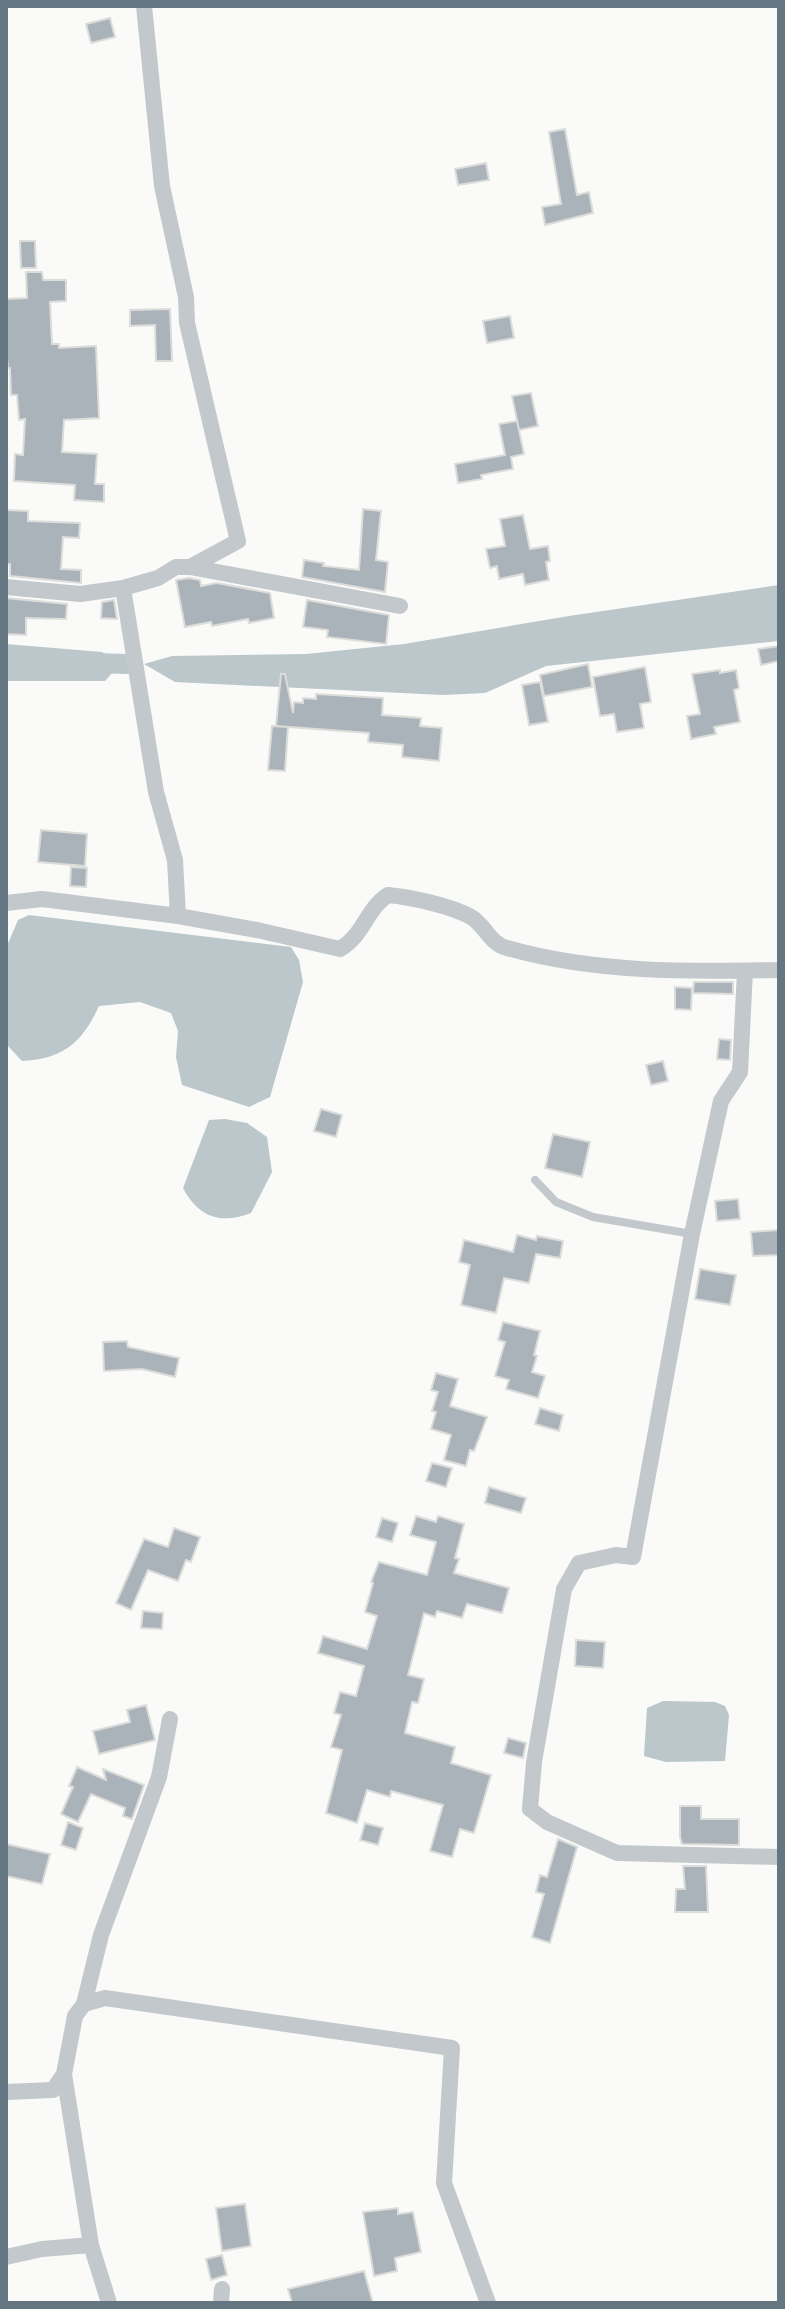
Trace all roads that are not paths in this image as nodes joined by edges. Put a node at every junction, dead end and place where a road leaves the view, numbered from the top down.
1 (144, 6) edge
2 (190, 567) junction
3 (6, 587) edge
4 (123, 588) junction
5 (400, 606) dead end
6 (6, 903) edge
7 (178, 916) junction
8 (779, 970) edge
9 (745, 971) junction
10 (535, 1180) dead end
11 (692, 1234) junction
12 (170, 1719) dead end
13 (779, 1857) edge
14 (84, 2004) junction
15 (64, 2074) junction
16 (6, 2092) edge
17 (91, 2245) junction
18 (6, 2257) edge
19 (109, 2303) edge
20 (488, 2303) edge

1 - 2 street
2 - 4 street
2 - 5 street
3 - 4 street
4 - 7 street
6 - 7 street
7 - 9 street
8 - 9 street
9 - 11 street
10 - 11 lane
11 - 13 street
12 - 14 street
14 - 15 street
14 - 20 street
15 - 16 street
15 - 17 street
17 - 18 street
17 - 19 street

